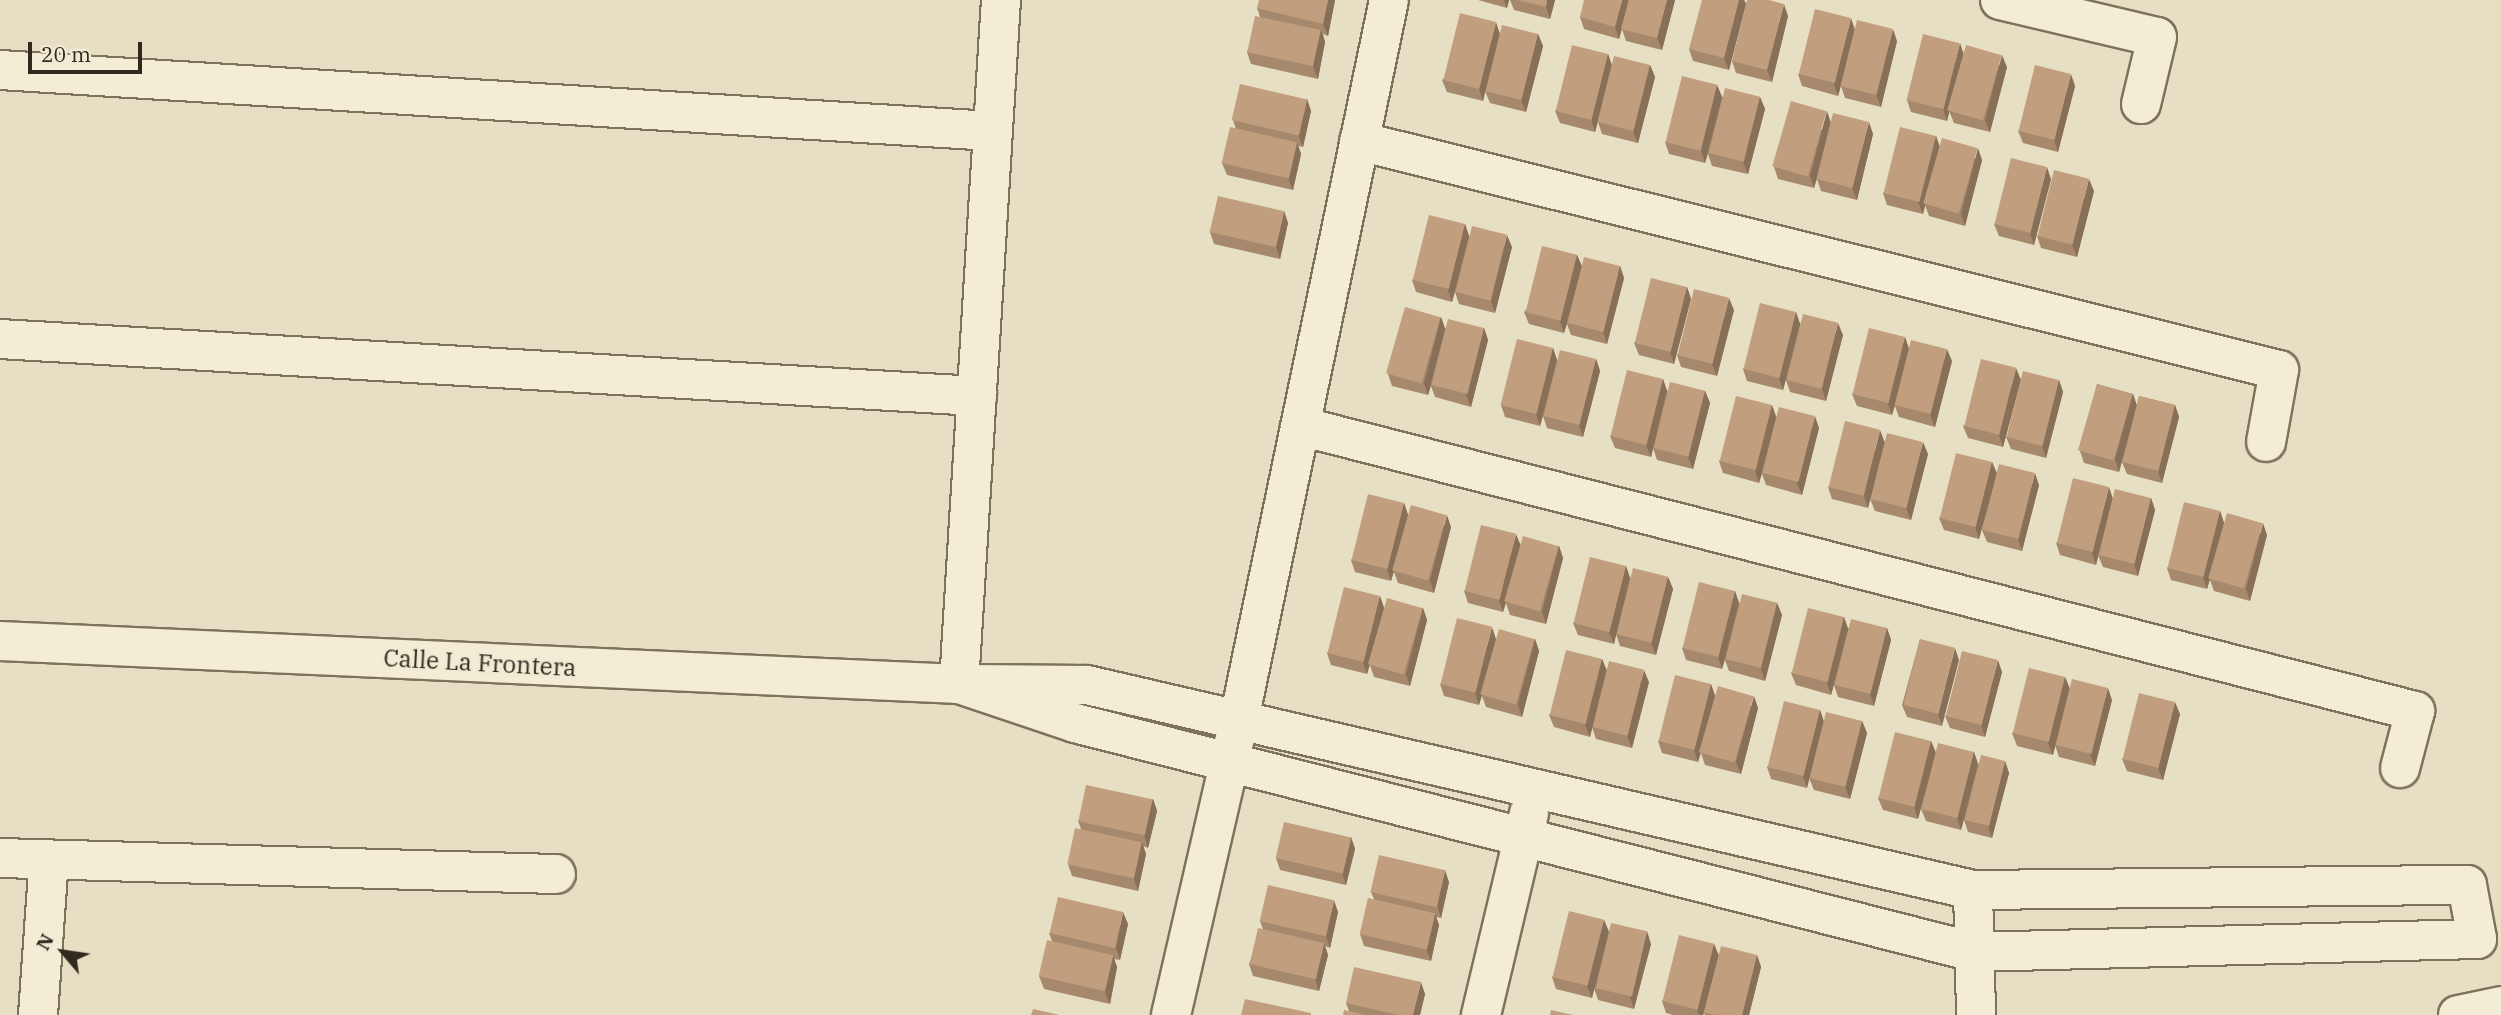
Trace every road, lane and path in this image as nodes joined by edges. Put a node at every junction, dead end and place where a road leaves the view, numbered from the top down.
1 (1002, 0) edge
2 (1389, 0) edge
3 (2000, 0) edge
4 (0, 70) edge
5 (2141, 104) dead end
6 (993, 131) junction
7 (1359, 141) junction
8 (0, 339) edge
9 (977, 396) junction
10 (1300, 426) junction
11 (2266, 442) dead end
12 (0, 641) edge
13 (959, 684) junction
14 (1239, 720) junction
15 (1228, 762) junction
16 (2400, 768) dead end
17 (1536, 789) junction
18 (1522, 837) junction
19 (0, 858) edge
20 (49, 859) junction
21 (556, 874) dead end
22 (1973, 890) junction
23 (1974, 952) junction
24 (2501, 1006) edge
25 (38, 1015) edge
26 (1171, 1015) edge
27 (1481, 1015) edge
28 (1976, 1015) edge
29 (2458, 1015) edge

1 - 6 street
2 - 7 street
3 - 5 street
4 - 6 street
6 - 9 street
7 - 10 street
7 - 11 street
8 - 9 street
9 - 13 street
10 - 14 street
10 - 16 street
12 - 13 street, Calle La Frontera
13 - 14 street
13 - 15 street
14 - 15 street
14 - 17 street
15 - 18 street
15 - 26 street
17 - 18 street
17 - 22 street
18 - 23 street
18 - 27 street
19 - 20 street
20 - 21 street
20 - 25 street
22 - 23 street
22 - 23 street
23 - 28 street
24 - 29 street

